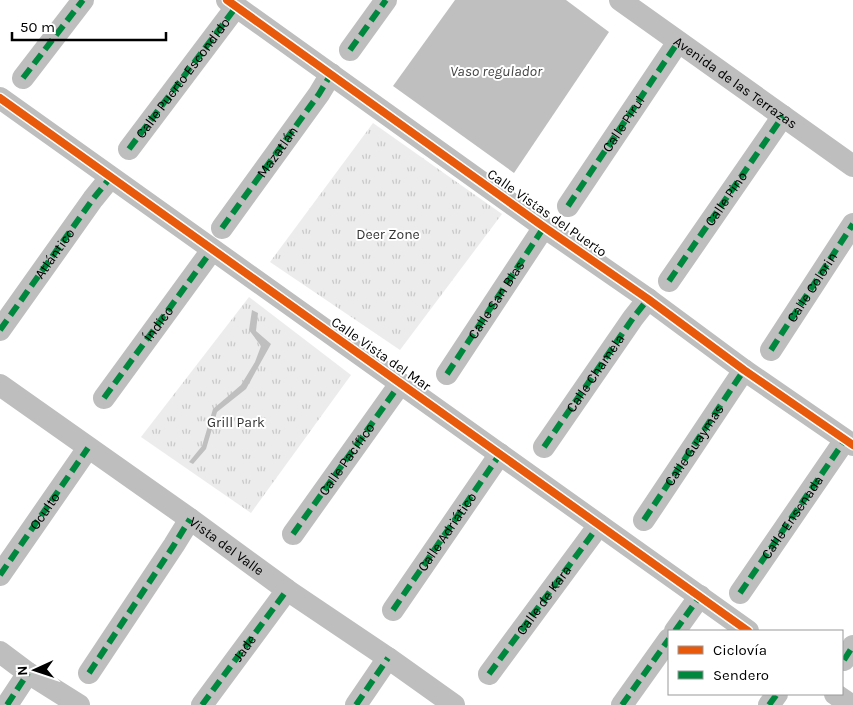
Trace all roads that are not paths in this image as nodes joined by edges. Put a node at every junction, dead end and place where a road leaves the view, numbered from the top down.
1 (83, 0) edge
2 (386, 0) edge
3 (620, 0) edge
4 (232, 4) edge
5 (678, 42) junction
6 (350, 50) dead end
7 (331, 74) junction
8 (23, 78) dead end
9 (1, 101) edge
10 (783, 116) junction
11 (130, 149) dead end
12 (853, 166) edge
13 (110, 178) junction
14 (568, 206) dead end
15 (853, 224) edge
16 (544, 227) junction
17 (222, 228) dead end
18 (212, 250) junction
19 (669, 281) dead end
20 (648, 299) junction
21 (0, 330) edge
22 (771, 350) dead end
23 (744, 370) junction
24 (448, 374) dead end
25 (400, 384) junction
26 (0, 385) edge
27 (104, 398) dead end
28 (849, 442) edge
29 (544, 447) dead end
30 (88, 448) junction
31 (500, 454) junction
32 (190, 519) junction
33 (644, 520) dead end
34 (599, 525) junction
35 (293, 534) dead end
36 (0, 575) edge
37 (287, 590) junction
38 (740, 593) dead end
39 (700, 596) junction
40 (393, 610) dead end
41 (676, 630) edge
42 (747, 630) edge
43 (668, 640) edge
44 (0, 652) edge
45 (388, 658) junction
46 (28, 673) junction
47 (89, 673) dead end
48 (489, 674) dead end
49 (837, 695) edge
50 (7, 705) edge
51 (79, 705) edge
52 (202, 705) edge
53 (356, 705) edge
54 (454, 705) edge
55 (622, 705) edge
56 (852, 705) edge

1 - 8 street
2 - 6 street
3 - 5 street, Avenida de las Terrazas
4 - 7 street, Calle Vistas del Puerto
4 - 11 street, Calle Puerto Escondido
5 - 10 street, Avenida de las Terrazas
5 - 14 street, Calle Pirul
7 - 16 street, Calle Vistas del Puerto
7 - 17 street, Mazatlán
9 - 13 street, Calle Vista del Mar
10 - 12 street, Avenida de las Terrazas
10 - 19 street, Calle Pino
13 - 18 street, Calle Vista del Mar
13 - 21 street, Atlántico
15 - 22 street, Calle Colorin
16 - 20 street, Calle Vistas del Puerto
16 - 24 street, Calle San Blas
18 - 25 street, Calle Vista del Mar
18 - 27 street, Índico
20 - 23 street, Calle Vistas del Puerto
20 - 29 street, Calle Chamela
23 - 28 street, Calle Vistas del Puerto
23 - 33 street, Calle Guaymas
25 - 31 street, Calle Vista del Mar
25 - 35 street, Calle Pacífico
26 - 30 street, Vista del Valle
28 - 38 street, Calle Ensenada
30 - 32 street, Vista del Valle
30 - 36 street, Oculto
31 - 34 street, Calle Vista del Mar
31 - 40 street, Calle Adriático
32 - 37 street, Vista del Valle
32 - 47 street
34 - 39 street, Calle Vista del Mar
34 - 48 street, Calle de Kara
37 - 45 street, Vista del Valle
37 - 52 street, Jade
39 - 41 street
39 - 42 street, Calle Vista del Mar
43 - 55 street
44 - 46 street
45 - 53 street
45 - 54 street, Vista del Valle
46 - 50 street
46 - 51 street
49 - 56 street

